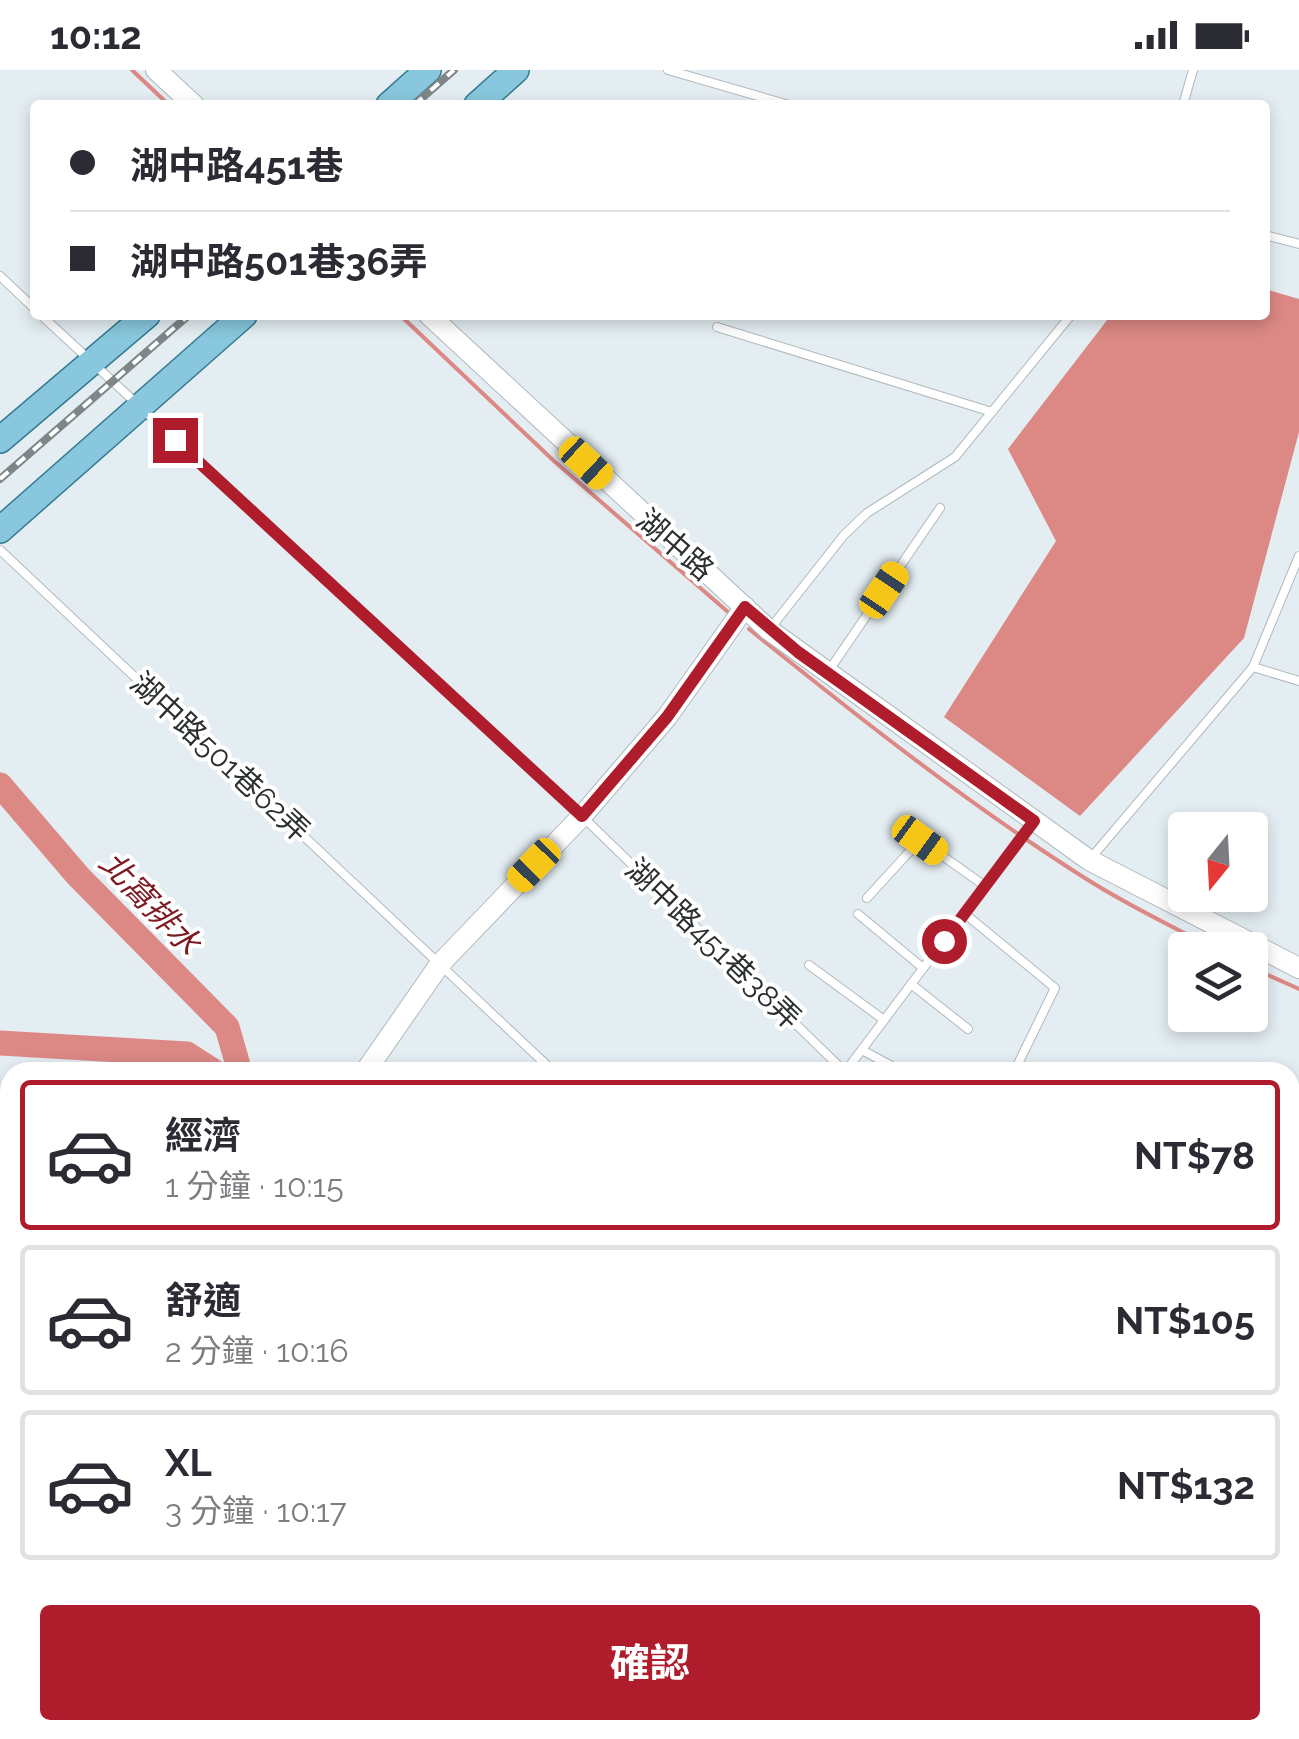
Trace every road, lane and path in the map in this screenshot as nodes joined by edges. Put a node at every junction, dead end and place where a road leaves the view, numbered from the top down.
1 (156, 70) edge
2 (516, 70) edge
3 (668, 70) edge
4 (1193, 70) edge
5 (422, 75) edge
6 (189, 100) edge
7 (394, 100) edge
8 (483, 100) edge
9 (771, 100) edge
10 (1184, 100) edge
11 (1270, 236) edge
12 (1299, 244) edge
13 (0, 276) edge
14 (30, 304) edge
15 (47, 320) edge
16 (141, 320) edge
17 (238, 320) edge
18 (434, 320) edge
19 (1067, 320) edge
20 (717, 327) dead end
21 (91, 362) junction
22 (139, 408) junction
23 (992, 412) junction
24 (0, 440) edge
25 (940, 508) dead end
26 (0, 530) edge
27 (0, 550) edge
28 (1299, 556) edge
29 (745, 607) junction
30 (769, 630) junction
31 (1253, 668) junction
32 (827, 673) junction
33 (1299, 681) edge
34 (582, 816) junction
35 (1034, 821) junction
36 (1089, 860) junction
37 (984, 886) junction
38 (867, 898) dead end
39 (858, 914) dead end
40 (964, 914) junction
41 (440, 964) junction
42 (809, 964) dead end
43 (923, 968) junction
44 (1299, 968) edge
45 (911, 984) junction
46 (884, 1020) junction
47 (968, 1029) dead end
48 (862, 1050) junction
49 (372, 1062) edge
50 (543, 1062) edge
51 (835, 1062) edge
52 (853, 1062) edge
53 (884, 1062) edge
54 (1019, 1062) edge

1 - 6 street
2 - 8 main road
3 - 9 lane
4 - 10 lane
5 - 7 main road
11 - 12 lane
13 - 14 lane
15 - 21 lane, 湖中路451巷38弄
16 - 21 main road
17 - 22 main road
18 - 29 street, 湖中路
19 - 23 lane
20 - 23 lane
21 - 22 lane, 湖中路451巷38弄
21 - 24 main road
22 - 26 main road
22 - 34 lane, 湖中路451巷38弄
23 - 30 lane
25 - 32 lane
27 - 41 lane, 湖中路501巷62弄
28 - 31 lane
29 - 30 street, 湖中路
29 - 34 street
30 - 32 street, 湖中路
31 - 33 lane
31 - 36 lane
32 - 35 street, 湖中路
34 - 41 street
34 - 51 lane, 湖中路451巷38弄
35 - 36 street, 湖中路
35 - 37 lane
36 - 44 street, 湖中路
37 - 38 lane
37 - 40 lane
39 - 43 lane
40 - 43 lane
40 - 54 lane
41 - 49 street
41 - 50 lane, 湖中路501巷62弄
42 - 46 lane, 湖中路451巷38弄
43 - 45 lane
45 - 46 lane
45 - 47 lane
46 - 48 lane
48 - 52 lane
48 - 53 lane

